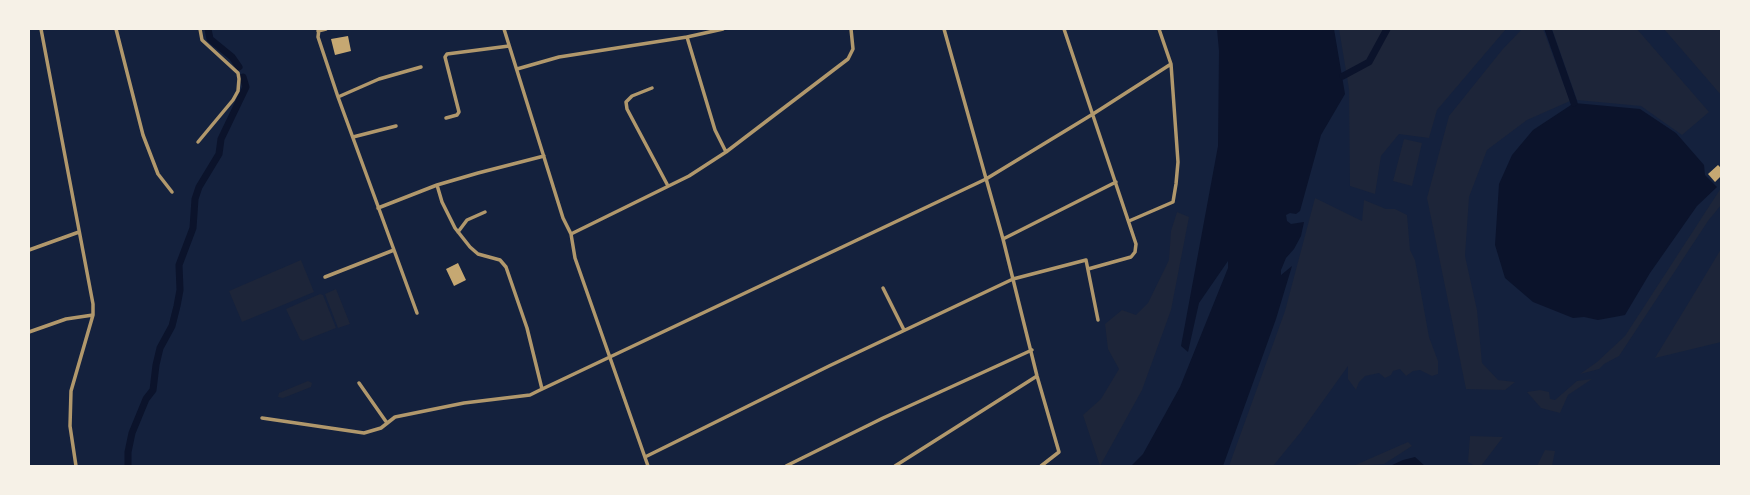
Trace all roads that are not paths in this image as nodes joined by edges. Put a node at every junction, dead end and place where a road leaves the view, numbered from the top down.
1 (41, 29) edge
2 (116, 29) edge
3 (200, 29) edge
4 (326, 29) edge
5 (504, 29) edge
6 (722, 29) edge
7 (851, 29) edge
8 (944, 29) edge
9 (1064, 29) edge
10 (1159, 29) edge
11 (318, 30) edge
12 (686, 37) junction
13 (509, 46) junction
14 (1171, 64) junction
15 (421, 67) dead end
16 (517, 69) junction
17 (652, 88) dead end
18 (338, 97) junction
19 (1093, 114) junction
20 (446, 118) dead end
21 (396, 126) dead end
22 (353, 137) junction
23 (198, 142) dead end
24 (726, 152) junction
25 (544, 156) junction
26 (986, 179) junction
27 (1116, 182) junction
28 (438, 185) junction
29 (668, 186) junction
30 (172, 192) dead end
31 (378, 208) junction
32 (485, 212) dead end
33 (1129, 221) junction
34 (79, 232) junction
35 (458, 232) junction
36 (571, 234) junction
37 (1003, 239) junction
38 (29, 250) edge
39 (394, 250) junction
40 (1088, 269) junction
41 (325, 277) dead end
42 (1013, 279) junction
43 (883, 288) dead end
44 (417, 313) dead end
45 (93, 315) junction
46 (1098, 320) dead end
47 (904, 330) junction
48 (29, 332) edge
49 (1032, 350) junction
50 (610, 357) junction
51 (1037, 376) junction
52 (359, 383) dead end
53 (542, 389) junction
54 (262, 418) dead end
55 (387, 424) junction
56 (645, 457) junction
57 (76, 466) edge
58 (648, 466) edge
59 (786, 466) edge
60 (895, 466) edge
61 (1041, 466) edge

1 - 34 street
2 - 30 street
3 - 23 street
4 - 11 street
5 - 13 street
6 - 12 street
7 - 24 street
8 - 26 street
9 - 19 street
10 - 14 street
11 - 18 street
12 - 16 street
12 - 24 street
13 - 16 street
13 - 20 street
14 - 19 street
14 - 33 street
15 - 18 street
16 - 25 street
17 - 29 street
18 - 22 street
19 - 26 street
19 - 27 street
21 - 22 street
22 - 31 street
24 - 29 street
25 - 28 street
25 - 36 street
26 - 37 street
26 - 50 street
27 - 33 street
27 - 37 street
28 - 31 street
28 - 35 street
29 - 36 street
31 - 39 street
32 - 35 street
33 - 40 street
34 - 38 street
34 - 45 street
35 - 53 street
36 - 50 street
37 - 42 street
39 - 41 street
39 - 44 street
40 - 42 street
40 - 46 street
42 - 47 street
42 - 49 street
43 - 47 street
45 - 48 street
45 - 57 street
47 - 56 street
49 - 51 street
49 - 59 street
50 - 53 street
50 - 56 street
51 - 60 street
51 - 61 street
52 - 55 street
53 - 55 street
54 - 55 street
56 - 58 street

